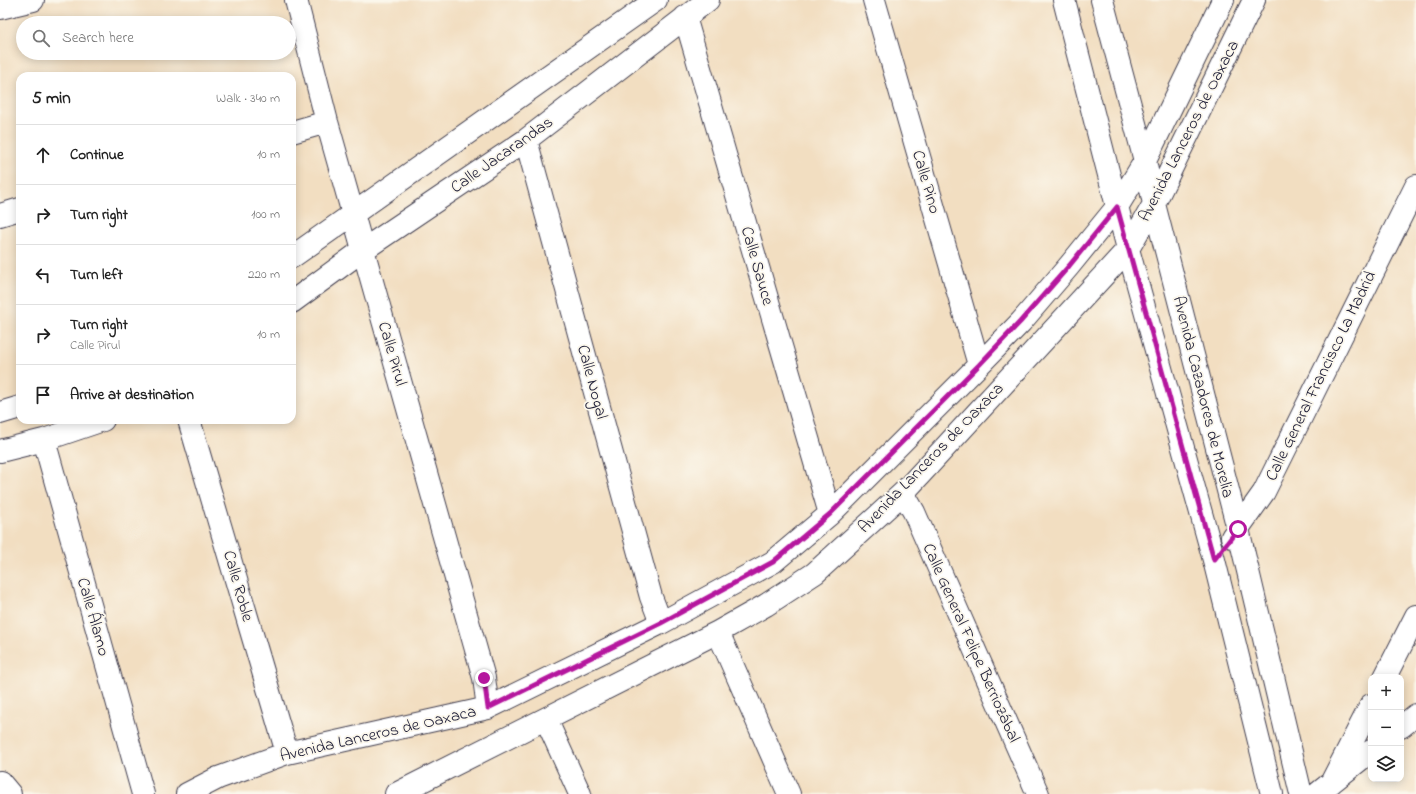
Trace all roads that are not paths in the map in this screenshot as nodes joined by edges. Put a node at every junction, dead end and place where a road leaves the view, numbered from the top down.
1 (33, 0) edge
2 (296, 0) edge
3 (656, 0) edge
4 (708, 0) edge
5 (874, 0) edge
6 (1064, 0) edge
7 (1102, 0) edge
8 (1223, 0) edge
9 (1254, 0) edge
10 (0, 8) edge
11 (685, 17) junction
12 (591, 46) junction
13 (607, 77) junction
14 (327, 122) junction
15 (296, 131) edge
16 (526, 140) junction
17 (1145, 161) junction
18 (1416, 186) edge
19 (1154, 204) junction
20 (1117, 207) junction
21 (16, 210) edge
22 (353, 213) junction
23 (0, 215) edge
24 (1128, 249) junction
25 (363, 250) junction
26 (296, 254) edge
27 (296, 299) edge
28 (979, 365) junction
29 (16, 408) edge
30 (0, 413) edge
31 (90, 424) edge
32 (190, 424) edge
33 (44, 440) junction
34 (0, 451) edge
35 (903, 492) junction
36 (830, 514) junction
37 (1238, 529) junction
38 (1214, 560) junction
39 (1416, 616) edge
40 (661, 623) junction
41 (718, 632) junction
42 (1387, 674) edge
43 (488, 708) junction
44 (1368, 710) edge
45 (1416, 715) edge
46 (546, 719) junction
47 (1404, 725) edge
48 (287, 753) junction
49 (1368, 753) edge
50 (0, 782) edge
51 (1324, 789) edge
52 (10, 794) edge
53 (142, 794) edge
54 (187, 794) edge
55 (396, 794) edge
56 (580, 794) edge
57 (789, 794) edge
58 (1038, 794) edge
59 (1272, 794) edge
60 (1301, 794) edge

1 - 10 street
2 - 14 street, Calle Pirul
3 - 12 street
4 - 11 street, Calle Jacarandas
5 - 28 street, Calle Pino
6 - 20 street, Avenida Cazadores de Morelia
7 - 17 street, Avenida Cazadores de Morelia
8 - 17 street, Avenida Lanceros de Oaxaca
9 - 19 street, Avenida Lanceros de Oaxaca
11 - 13 street, Calle Jacarandas
11 - 36 street, Calle Sauce
12 - 13 street
12 - 22 street
13 - 16 street, Calle Jacarandas
14 - 15 street
14 - 22 street, Calle Pirul
16 - 25 street, Calle Jacarandas
16 - 40 street, Calle Nogal
17 - 19 street, Avenida Cazadores de Morelia
17 - 20 street, Avenida Lanceros de Oaxaca
18 - 37 street, Calle General Francisco La Madrid
19 - 24 street, Avenida Lanceros de Oaxaca
19 - 37 street, Avenida Cazadores de Morelia
20 - 24 street, Avenida Cazadores de Morelia
20 - 28 street, Avenida Lanceros de Oaxaca
21 - 23 street
22 - 25 street, Calle Pirul
22 - 26 street
24 - 35 street, Avenida Lanceros de Oaxaca
24 - 38 street, Avenida Cazadores de Morelia
25 - 27 street, Calle Jacarandas
25 - 43 street, Calle Pirul
28 - 36 street, Avenida Lanceros de Oaxaca
29 - 30 street
31 - 33 street
32 - 48 street, Calle Roble
33 - 34 street
33 - 53 street, Calle Álamo
35 - 41 street, Avenida Lanceros de Oaxaca
35 - 58 street, Calle General Felipe Berriozábal
36 - 40 street, Avenida Lanceros de Oaxaca
37 - 38 street, Calle General Francisco La Madrid
37 - 60 street, Avenida Cazadores de Morelia
38 - 59 street, Avenida Cazadores de Morelia
39 - 42 street
40 - 43 street, Avenida Lanceros de Oaxaca
41 - 46 street, Avenida Lanceros de Oaxaca
41 - 57 street
43 - 48 street, Avenida Lanceros de Oaxaca
44 - 51 street
45 - 47 street
46 - 55 street, Avenida Lanceros de Oaxaca
46 - 56 street
48 - 54 street, Avenida Lanceros de Oaxaca
49 - 51 street
50 - 52 street

